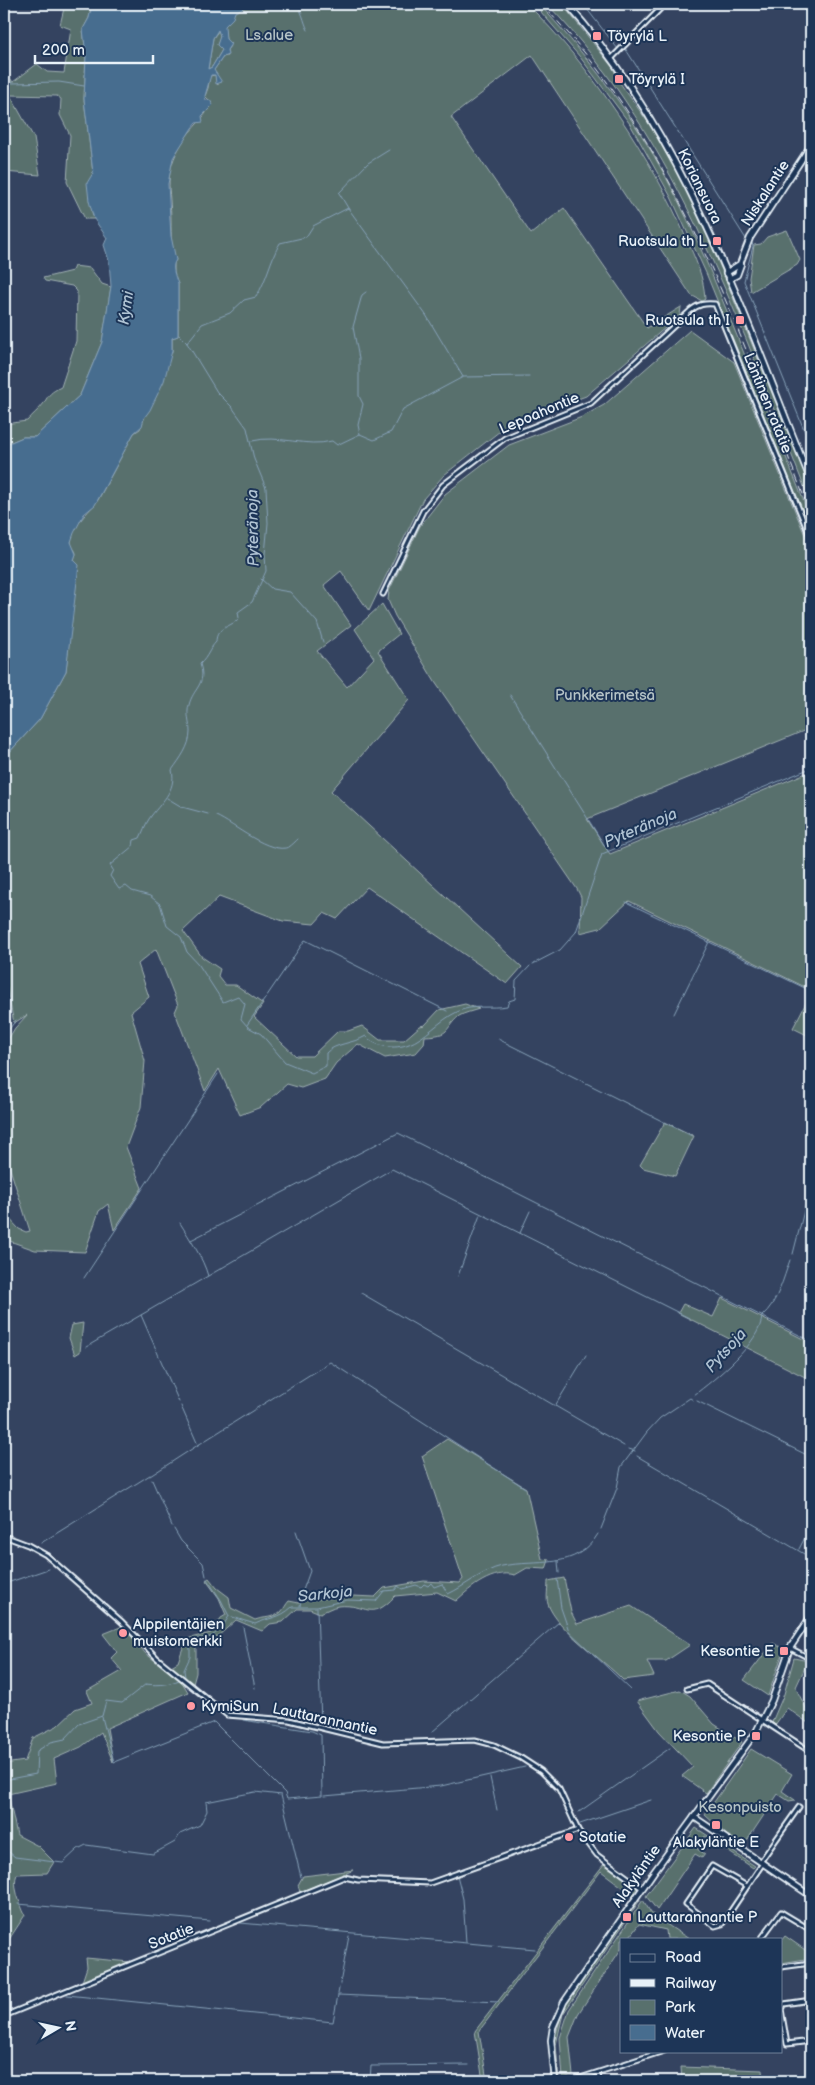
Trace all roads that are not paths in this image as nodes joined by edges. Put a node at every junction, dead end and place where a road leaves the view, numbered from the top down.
1 (567, 4) edge
2 (665, 4) edge
3 (610, 60) junction
4 (811, 145) edge
5 (743, 257) junction
6 (726, 273) junction
7 (729, 280) junction
8 (715, 304) joint
9 (811, 481) edge
10 (811, 539) edge
11 (383, 594) dead end
12 (4, 1536) edge
13 (811, 1616) edge
14 (790, 1648) junction
15 (811, 1659) edge
16 (687, 1689) dead end
17 (763, 1720) junction
18 (811, 1752) edge
19 (799, 1807) dead end
20 (694, 1817) junction
21 (578, 1830) junction
22 (762, 1862) junction
23 (747, 1886) junction
24 (643, 1889) junction
25 (811, 1896) edge
26 (811, 1930) edge
27 (762, 1938) edge
28 (811, 1963) edge
29 (782, 1967) edge
30 (811, 2000) edge
31 (782, 2007) edge
32 (782, 2015) edge
33 (4, 2016) edge
34 (811, 2041) edge
35 (661, 2052) edge
36 (598, 2074) junction
37 (555, 2081) edge
38 (571, 2081) edge
39 (599, 2081) edge

1 - 3 street, Koriansuora
2 - 3 street
3 - 6 street, Koriansuora
4 - 5 street, Niskalantie
5 - 6 street, Niskalantie
5 - 7 street, Niskalantie
6 - 7 street, Koriansuora
7 - 9 street, Koriansuora
8 - 10 street, Läntinen ratatie
8 - 11 street, Lepoahontie
12 - 21 street, Lauttarannantie
13 - 14 street, Alakyläntie
14 - 15 street
14 - 17 street, Alakyläntie
16 - 17 street
17 - 18 street
17 - 20 street, Alakyläntie
19 - 22 street
20 - 22 street
20 - 24 street, Alakyläntie
21 - 24 street, Lauttarannantie
21 - 33 street, Sotatie
22 - 23 street
22 - 25 street
23 - 23 street
24 - 37 street, Alakyläntie
26 - 27 street
28 - 29 street
30 - 31 street
32 - 34 street
35 - 36 street
36 - 38 street
36 - 39 street

